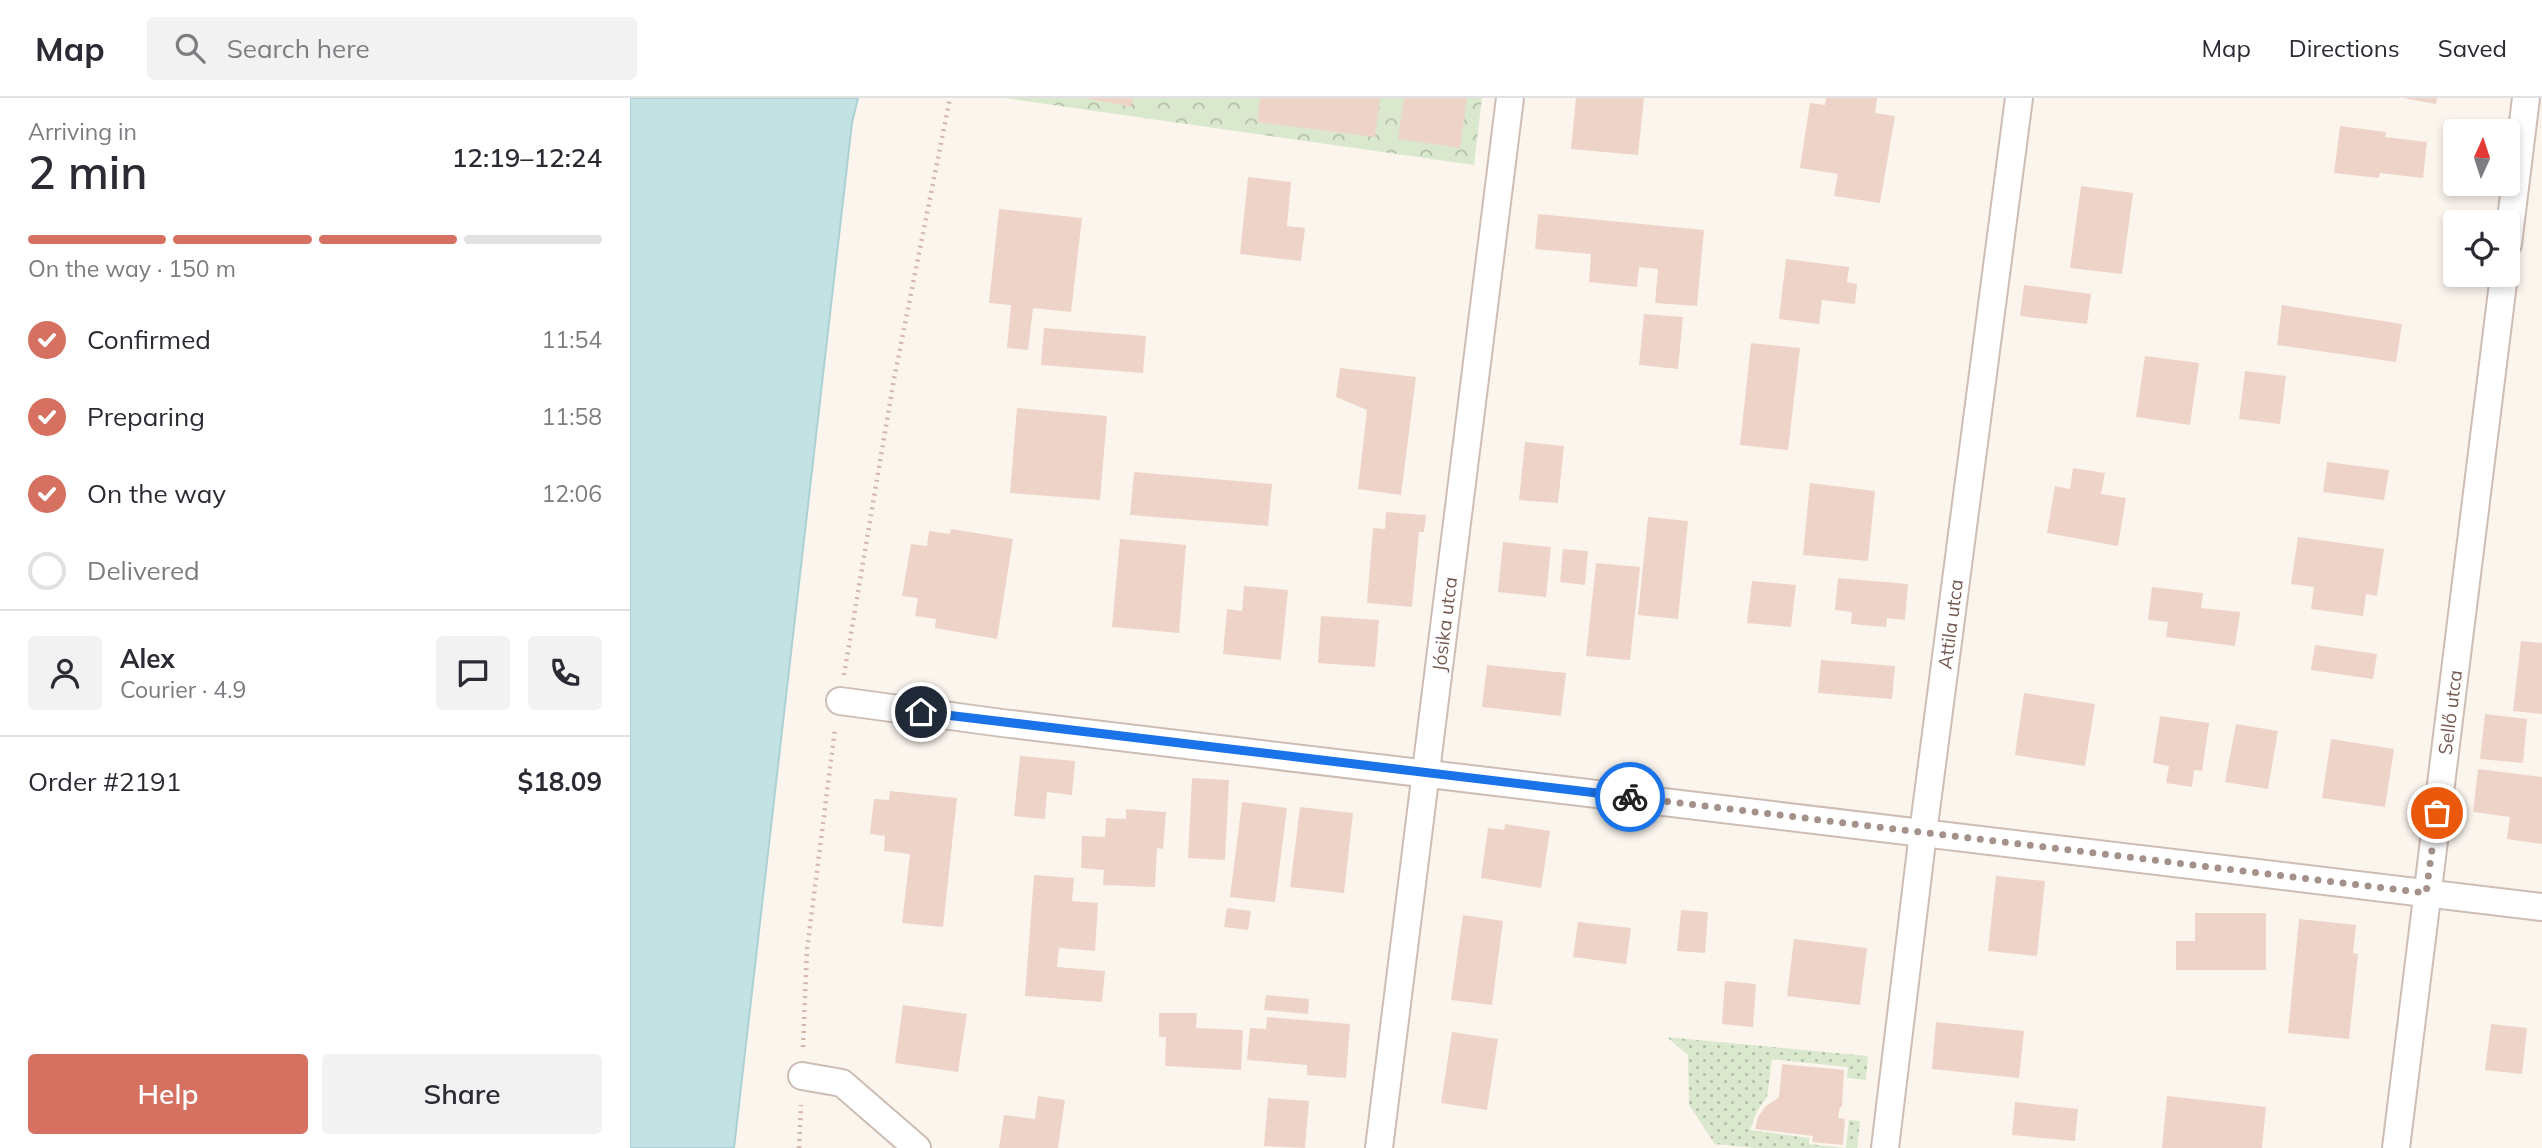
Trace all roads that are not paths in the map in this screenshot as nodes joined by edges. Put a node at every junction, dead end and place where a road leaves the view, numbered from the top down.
1 (1510, 98) edge
2 (2019, 98) edge
3 (2526, 98) edge
4 (2512, 210) edge
5 (2502, 287) edge
6 (840, 701) road end
7 (1426, 773) junction
8 (1923, 833) junction
9 (2426, 893) junction
10 (2542, 907) edge
11 (802, 1076) road end
12 (917, 1148) edge
13 (1379, 1148) edge
14 (1885, 1148) edge
15 (2396, 1148) edge

1 - 7 street, Jósika utca
2 - 8 street, Attila utca
3 - 4 street
5 - 9 street, Sellő utca
6 - 7 street
7 - 8 street
7 - 13 street, Jósika utca
8 - 9 street
8 - 14 street, Attila utca
9 - 10 street
9 - 15 street, Sellő utca
11 - 12 street

